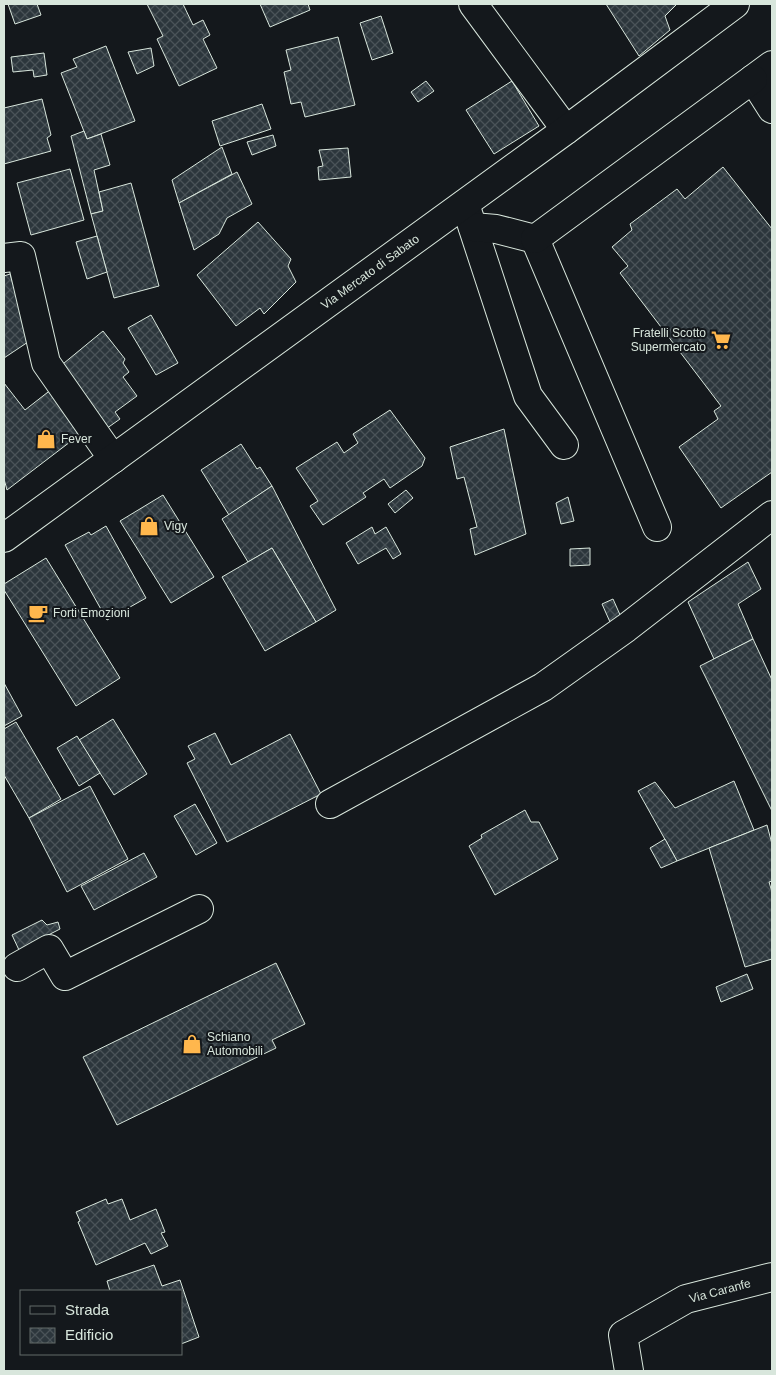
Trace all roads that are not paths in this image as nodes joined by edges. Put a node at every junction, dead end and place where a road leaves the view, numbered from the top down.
1 (473, 4) edge
2 (735, 4) edge
3 (762, 72) edge
4 (772, 109) edge
5 (566, 130) junction
6 (469, 216) junction
7 (535, 239) junction
8 (4, 258) edge
9 (564, 445) dead end
10 (113, 459) junction
11 (772, 515) edge
12 (657, 528) dead end
13 (4, 538) edge
14 (330, 804) dead end
15 (198, 909) dead end
16 (17, 967) dead end
17 (772, 1277) edge
18 (629, 1371) edge

1 - 5 street
2 - 5 street, Via Mercato di Sabato
3 - 4 street
3 - 7 street
5 - 6 street, Via Mercato di Sabato
6 - 7 street
6 - 9 street
6 - 10 street, Via Mercato di Sabato
7 - 12 street
8 - 10 street
10 - 13 street, Via Mercato di Sabato
11 - 14 street
15 - 16 street
17 - 18 street, Via Caranfe

